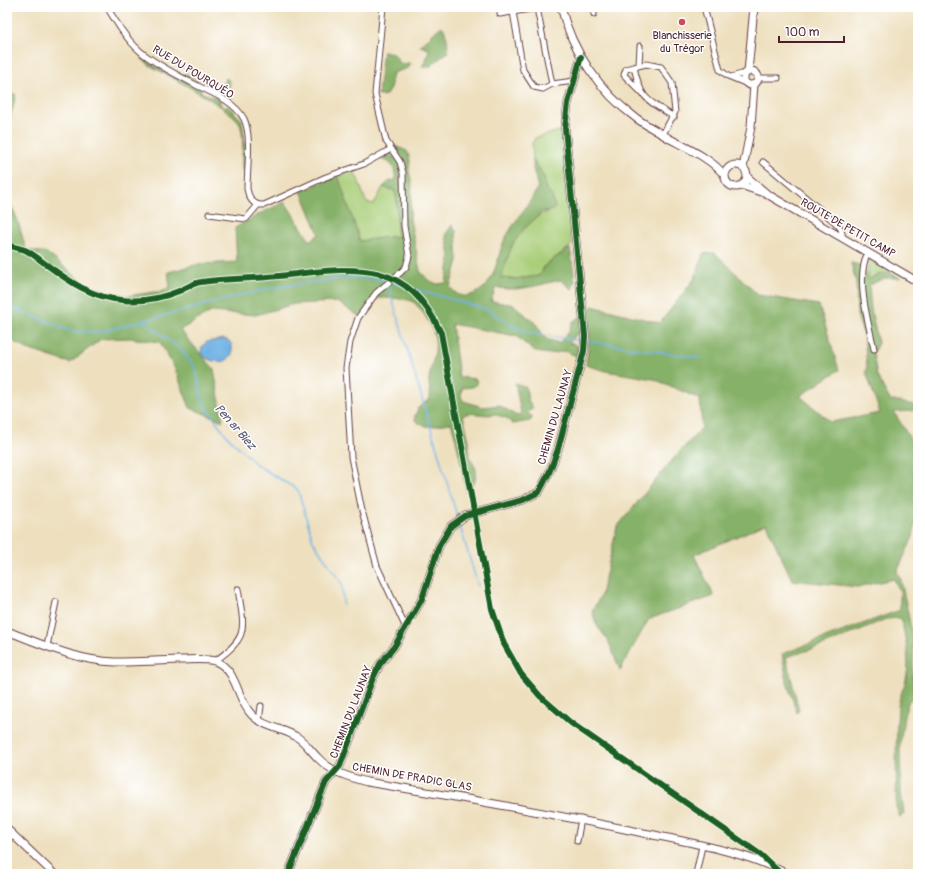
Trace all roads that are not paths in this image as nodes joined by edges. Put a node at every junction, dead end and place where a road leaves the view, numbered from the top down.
1 (107, 7) edge
2 (384, 7) edge
3 (561, 7) edge
4 (592, 7) edge
5 (704, 7) edge
6 (754, 7) edge
7 (513, 12) junction
8 (500, 14) dead end
9 (594, 14) dead end
10 (640, 46) dead end
11 (581, 57) junction
12 (639, 65) junction
13 (587, 66) junction
14 (634, 67) junction
15 (575, 77) junction
16 (730, 77) junction
17 (750, 78) junction
18 (778, 78) dead end
19 (552, 84) junction
20 (640, 91) junction
21 (674, 117) junction
22 (663, 134) junction
23 (390, 149) junction
24 (708, 160) junction
25 (763, 162) dead end
26 (736, 167) junction
27 (725, 176) junction
28 (747, 177) junction
29 (741, 185) junction
30 (767, 194) junction
31 (258, 205) junction
32 (209, 214) dead end
33 (843, 238) junction
34 (868, 252) junction
35 (918, 282) edge
36 (874, 349) dead end
37 (238, 589) dead end
38 (56, 602) dead end
39 (405, 626) junction
40 (7, 631) edge
41 (47, 646) junction
42 (215, 661) junction
43 (262, 706) dead end
44 (259, 721) junction
45 (334, 772) junction
46 (581, 819) junction
47 (7, 829) edge
48 (577, 841) dead end
49 (702, 846) junction
50 (54, 874) edge
51 (288, 874) edge
52 (696, 874) edge
53 (787, 874) edge

1 - 31 street, RUE DU POURQUÉO
2 - 23 street
3 - 11 street
4 - 9 street
5 - 16 street
6 - 17 street
7 - 8 street
7 - 19 street
7 - 19 street
10 - 12 street
11 - 13 street
11 - 15 street, CHEMIN DU LAUNAY
12 - 14 street
12 - 21 street
13 - 15 street
13 - 22 street
14 - 20 street
14 - 20 street
15 - 19 street
15 - 39 street, CHEMIN DU LAUNAY
16 - 17 street
16 - 17 street
17 - 18 street
17 - 26 street
20 - 21 street
21 - 22 street
22 - 24 street
23 - 31 street
23 - 39 street
24 - 26 street
24 - 27 street
25 - 33 street
26 - 27 street
26 - 28 street
27 - 29 street, ROUTE DE PETIT CAMP
28 - 29 street
28 - 30 street, ROUTE DE PETIT CAMP
29 - 30 street, ROUTE DE PETIT CAMP
30 - 33 street, ROUTE DE PETIT CAMP
31 - 32 street
33 - 34 street, ROUTE DE PETIT CAMP
34 - 35 street, ROUTE DE PETIT CAMP
34 - 36 street
37 - 42 street
38 - 41 street
39 - 45 street, CHEMIN DU LAUNAY
40 - 41 street
41 - 42 street
42 - 44 street, CHEMIN DE PRADIC GLAS
43 - 44 street
44 - 45 street, CHEMIN DE PRADIC GLAS
45 - 46 street, CHEMIN DE PRADIC GLAS
45 - 51 street, CHEMIN DU LAUNAY
46 - 48 street
46 - 49 street, CHEMIN DE PRADIC GLAS
47 - 50 street
49 - 52 street
49 - 53 street, CHEMIN DE PRADIC GLAS

